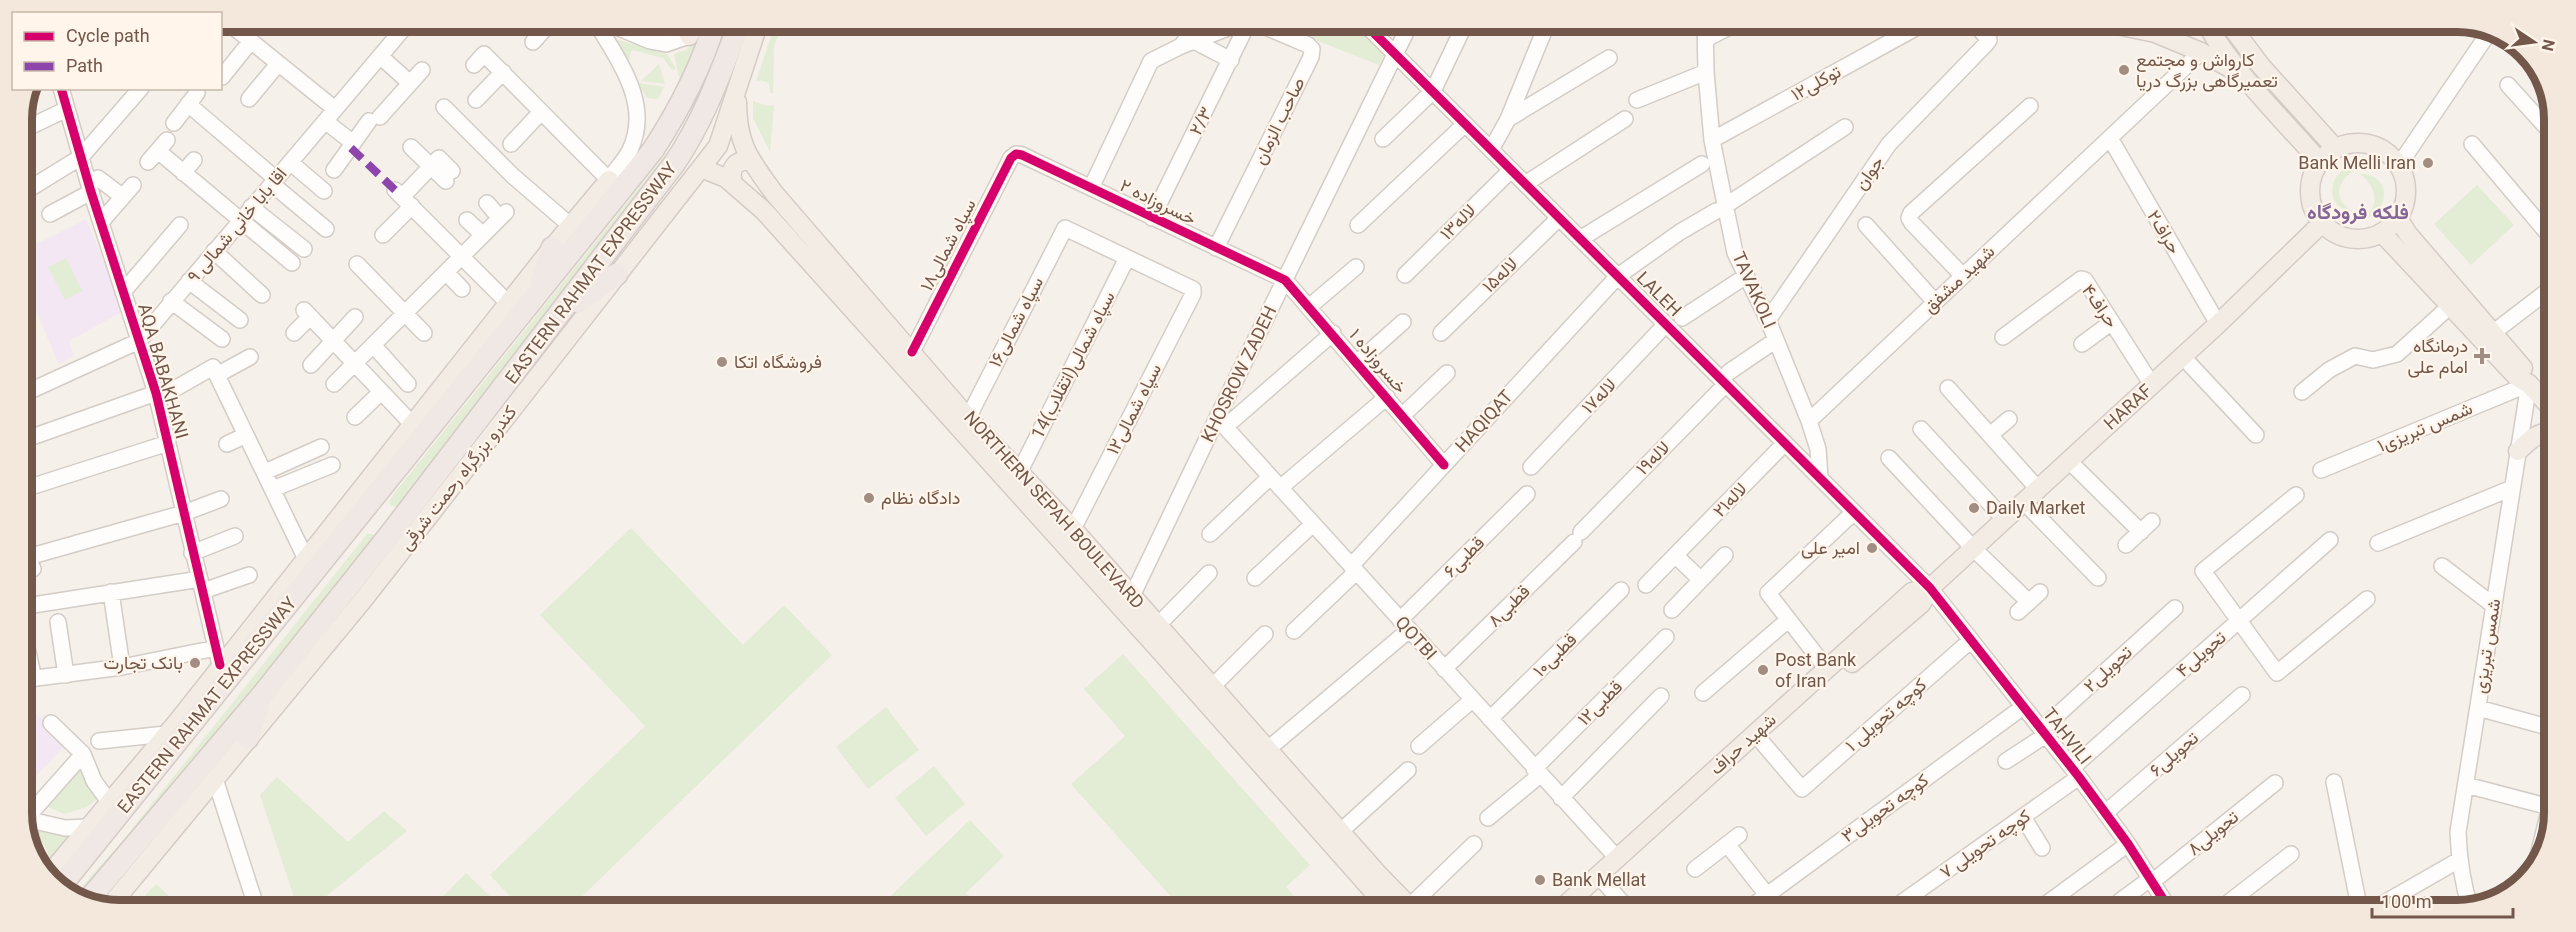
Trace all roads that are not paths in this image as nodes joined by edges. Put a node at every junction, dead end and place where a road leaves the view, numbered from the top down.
1 (238, 31) edge
2 (401, 31) edge
3 (543, 31) edge
4 (601, 31) edge
5 (626, 31) edge
6 (689, 31) edge
7 (712, 31) edge
8 (737, 31) edge
9 (756, 31) edge
10 (1193, 31) edge
11 (1220, 31) edge
12 (1244, 31) edge
13 (1275, 31) edge
14 (1372, 31) edge
15 (1407, 31) edge
16 (1462, 31) edge
17 (1544, 31) edge
18 (1911, 31) edge
19 (1981, 31) edge
20 (2146, 31) edge
21 (2210, 31) edge
22 (2235, 31) edge
23 (2249, 31) edge
24 (1706, 32) edge
25 (2486, 36) edge
26 (251, 41) junction
27 (533, 42) dead end
28 (1188, 43) junction
29 (2201, 52) junction
30 (1396, 54) junction
31 (380, 56) junction
32 (1609, 58) dead end
33 (1231, 60) junction
34 (278, 64) junction
35 (474, 65) dead end
36 (2261, 66) junction
37 (422, 69) dead end
38 (502, 72) junction
39 (1706, 72) junction
40 (222, 78) dead end
41 (2247, 78) junction
42 (410, 83) junction
43 (2508, 85) dead end
44 (139, 90) edge
45 (737, 90) junction
46 (1433, 92) junction
47 (64, 99) edge
48 (249, 99) dead end
49 (476, 100) dead end
50 (1637, 100) dead end
51 (2030, 106) dead end
52 (444, 107) dead end
53 (541, 112) junction
54 (330, 115) junction
55 (1625, 118) dead end
56 (1508, 119) junction
57 (32, 123) edge
58 (174, 123) dead end
59 (1465, 124) junction
60 (2544, 125) edge
61 (1845, 126) dead end
62 (2110, 138) junction
63 (1383, 139) dead end
64 (1712, 140) junction
65 (352, 142) junction
66 (511, 144) dead end
67 (2472, 144) dead end
68 (411, 147) dead end
69 (2336, 149) junction
70 (1491, 150) junction
71 (158, 151) dead end
72 (1016, 154) joint
73 (81, 157) junction
74 (194, 160) dead end
75 (751, 161) junction
76 (290, 162) junction
77 (2320, 162) junction
78 (1702, 164) dead end
79 (2398, 165) junction
80 (431, 167) junction
81 (701, 168) junction
82 (334, 170) dead end
83 (1511, 170) junction
84 (183, 173) junction
85 (449, 176) dead end
86 (98, 178) dead end
87 (609, 180) junction
88 (274, 181) junction
89 (733, 183) junction
90 (1525, 184) junction
91 (32, 187) edge
92 (1091, 188) junction
93 (324, 191) dead end
94 (91, 192) junction
95 (403, 197) junction
96 (487, 203) dead end
97 (251, 207) junction
98 (1720, 208) junction
99 (50, 214) dead end
100 (1152, 218) junction
101 (1559, 218) junction
102 (2398, 219) junction
103 (467, 220) dead end
104 (240, 221) junction
105 (101, 222) junction
106 (2322, 223) junction
107 (180, 225) dead end
108 (1358, 225) dead end
109 (1866, 225) dead end
110 (571, 226) junction
111 (326, 229) dead end
112 (2544, 229) edge
113 (2382, 233) junction
114 (383, 235) dead end
115 (483, 235) junction
116 (1580, 239) junction
117 (552, 248) junction
118 (1216, 248) junction
119 (304, 249) dead end
120 (214, 251) junction
121 (461, 256) junction
122 (1127, 258) junction
123 (292, 263) dead end
124 (357, 264) dead end
125 (1356, 267) dead end
126 (446, 272) junction
127 (617, 274) junction
128 (1405, 275) dead end
129 (1618, 276) junction
130 (1746, 276) junction
131 (1963, 276) junction
132 (1286, 280) junction
133 (189, 281) junction
134 (462, 289) dead end
135 (2544, 291) edge
136 (123, 292) junction
137 (537, 292) junction
138 (2544, 294) edge
139 (262, 295) dead end
140 (2540, 297) junction
141 (171, 301) junction
142 (1935, 302) junction
143 (509, 304) junction
144 (1310, 306) junction
145 (2449, 306) junction
146 (406, 313) junction
147 (560, 315) junction
148 (355, 317) dead end
149 (1682, 318) dead end
150 (240, 320) dead end
151 (1768, 320) junction
152 (1403, 322) dead end
153 (2112, 322) junction
154 (1666, 324) junction
155 (2218, 324) junction
156 (2494, 332) junction
157 (294, 333) dead end
158 (424, 333) dead end
159 (1333, 333) junction
160 (1441, 333) dead end
161 (2003, 337) dead end
162 (222, 339) dead end
163 (1776, 340) junction
164 (139, 341) junction
165 (333, 341) junction
166 (2082, 344) dead end
167 (374, 345) junction
168 (912, 352) junction
169 (250, 357) dead end
170 (2183, 357) junction
171 (1358, 362) junction
172 (355, 364) junction
173 (311, 365) dead end
174 (215, 371) junction
175 (1447, 374) dead end
176 (1728, 378) junction
177 (334, 384) dead end
178 (408, 384) dead end
179 (2529, 384) junction
180 (2152, 385) junction
181 (1948, 388) dead end
182 (32, 390) edge
183 (381, 392) junction
184 (2302, 392) dead end
185 (156, 396) junction
186 (1387, 398) junction
187 (2544, 401) edge
188 (1403, 415) junction
189 (355, 417) dead end
190 (968, 418) junction
191 (2009, 419) dead end
192 (1809, 421) junction
193 (1221, 422) junction
194 (413, 425) junction
195 (1921, 429) dead end
196 (2544, 432) edge
197 (246, 435) junction
198 (1990, 435) junction
199 (2256, 435) dead end
200 (32, 437) dead end
201 (168, 443) junction
202 (1785, 443) junction
203 (227, 444) dead end
204 (321, 447) dead end
205 (2518, 451) junction
206 (1889, 458) dead end
207 (2069, 460) junction
208 (332, 465) dead end
209 (1444, 465) junction
210 (1531, 467) dead end
211 (2321, 470) dead end
212 (265, 472) junction
213 (1019, 472) junction
214 (1820, 478) junction
215 (388, 481) junction
216 (1275, 482) junction
217 (32, 486) edge
218 (2512, 488) junction
219 (273, 489) junction
220 (2038, 489) junction
221 (1527, 494) dead end
222 (2296, 495) dead end
223 (220, 499) dead end
224 (1036, 502) junction
225 (2024, 502) junction
226 (412, 506) junction
227 (1854, 512) junction
228 (184, 513) junction
229 (2004, 519) junction
230 (354, 524) junction
231 (1313, 524) junction
232 (1073, 529) junction
233 (1209, 534) dead end
234 (235, 536) dead end
235 (1577, 537) joint
236 (2330, 540) dead end
237 (2378, 543) dead end
238 (2126, 545) dead end
239 (381, 546) junction
240 (1973, 548) junction
241 (192, 553) junction
242 (1725, 555) dead end
243 (32, 556) edge
244 (1676, 556) junction
245 (306, 559) junction
246 (2442, 566) dead end
247 (1354, 569) junction
248 (1209, 573) dead end
249 (249, 575) dead end
250 (1255, 578) dead end
251 (2098, 578) dead end
252 (1701, 580) junction
253 (201, 585) junction
254 (1646, 585) dead end
255 (1930, 588) junction
256 (1621, 590) dead end
257 (111, 592) junction
258 (1132, 596) junction
259 (2367, 599) dead end
260 (2029, 602) dead end
261 (33, 605) dead end
262 (2493, 605) junction
263 (2175, 608) dead end
264 (1672, 610) dead end
265 (1788, 620) junction
266 (2239, 621) junction
267 (58, 622) dead end
268 (1158, 625) junction
269 (1404, 625) junction
270 (1294, 632) dead end
271 (1265, 634) dead end
272 (1876, 634) junction
273 (1666, 637) dead end
274 (1970, 641) junction
275 (218, 656) junction
276 (122, 667) junction
277 (1444, 669) junction
278 (1827, 669) junction
279 (66, 675) junction
280 (32, 679) edge
281 (1212, 687) junction
282 (1702, 693) dead end
283 (262, 694) junction
284 (2242, 695) dead end
285 (1661, 696) dead end
286 (1472, 700) junction
287 (212, 701) junction
288 (2023, 707) junction
289 (2478, 708) junction
290 (1490, 720) junction
291 (51, 723) dead end
292 (2544, 726) edge
293 (172, 727) junction
294 (2044, 732) junction
295 (248, 738) junction
296 (99, 741) dead end
297 (1761, 741) junction
298 (1419, 746) dead end
299 (1268, 749) junction
300 (83, 754) junction
301 (2006, 761) dead end
302 (1408, 770) dead end
303 (1537, 772) junction
304 (2075, 773) junction
305 (215, 779) junction
306 (2334, 782) dead end
307 (2275, 783) dead end
308 (2466, 785) junction
309 (1292, 788) junction
310 (1561, 798) junction
311 (110, 802) junction
312 (2544, 805) edge
313 (32, 809) edge
314 (2105, 813) junction
315 (2023, 817) junction
316 (1488, 818) dead end
317 (32, 821) edge
318 (89, 827) junction
319 (1341, 831) junction
320 (1474, 844) dead end
321 (2128, 844) junction
322 (2042, 848) dead end
323 (2291, 854) dead end
324 (1617, 858) junction
325 (2459, 860) junction
326 (1695, 869) dead end
327 (52, 870) edge
328 (2151, 881) junction
329 (64, 882) edge
330 (1604, 882) junction
331 (1767, 895) junction
332 (91, 896) edge
333 (2468, 900) edge
334 (114, 901) edge
335 (254, 901) edge
336 (1383, 901) edge
337 (1405, 901) edge
338 (1418, 901) edge
339 (1570, 901) edge
340 (1584, 901) edge
341 (1621, 901) edge
342 (1759, 901) edge
343 (1912, 901) edge
344 (2050, 901) edge
345 (2120, 901) dead end
346 (2164, 901) edge
347 (2231, 901) edge
348 (2358, 901) edge
349 (2387, 901) edge

1 - 26 street
2 - 31 street, ۹ اقا بابا خانی شمالی
3 - 27 street
4 - 87 street
5 - 6 street
7 - 137 highway, EASTERN RAHMAT EXPRESSWAY
8 - 147 highway, EASTERN RAHMAT EXPRESSWAY
9 - 45 main road, کندرو بزرگراه رحمت شرقی
10 - 28 street
11 - 28 street
12 - 33 street, ۲/۳
13 - 118 street, صاحب الزمان
14 - 30 street, LALEH
15 - 30 street, KHOSROW ZADEH
16 - 46 street
17 - 56 street
18 - 64 street, توکلی۱۲
19 - 151 street, جوان
20 - 29 main road
21 - 41 main road
22 - 36 main road
23 - 36 main road
24 - 39 street, TAVAKOLI
25 - 79 street
26 - 34 street
26 - 40 street
28 - 33 street
28 - 92 street
29 - 41 main road
29 - 62 street, شهید مشفق
30 - 46 street, LALEH
30 - 132 street, KHOSROW ZADEH
31 - 42 street
31 - 54 street, ۹ اقا بابا خانی شمالی
32 - 56 street
33 - 100 street, ۲/۳
34 - 48 street
34 - 54 street
35 - 38 street
36 - 69 main road
37 - 42 street
38 - 49 street
38 - 53 street
39 - 50 street
39 - 64 street, TAVAKOLI
41 - 77 main road
42 - 65 street
43 - 60 street
44 - 73 street
45 - 75 main road, NORTHERN SEPAH BOULEVARD
45 - 81 main road, کندرو بزرگراه رحمت شرقی
46 - 59 street, LALEH
46 - 63 street
47 - 57 street
47 - 73 street, AQA BABAKHANI
51 - 131 street
52 - 110 street
53 - 66 street
53 - 87 street
54 - 65 street
54 - 76 street, ۹ اقا بابا خانی شمالی
55 - 90 street
56 - 70 street
58 - 88 street
59 - 70 street, LALEH
59 - 108 street
61 - 98 street, HAQIQAT
62 - 131 street, شهید مشفق
62 - 155 street, حراف۲
64 - 98 street, TAVAKOLI
65 - 82 street
67 - 112 street
68 - 80 street
69 - 77 main road
69 - 79 main road
70 - 83 street, LALEH
71 - 84 street
72 - 92 street, خسروزاده ۲
72 - 168 street, سپاه شمالی۱۸
73 - 91 street
73 - 94 street, AQA BABAKHANI
74 - 84 street
75 - 89 main road
75 - 168 main road, NORTHERN SEPAH BOULEVARD
76 - 88 street, ۹ اقا بابا خانی شمالی
76 - 93 street
77 - 106 main road
78 - 116 street
79 - 102 main road
80 - 85 street
80 - 95 street
81 - 89 main road, NORTHERN SEPAH BOULEVARD
81 - 127 main road, کندرو بزرگراه رحمت شرقی
83 - 90 street, LALEH
83 - 128 street, لاله۱۳
84 - 104 street
86 - 105 street
87 - 110 main road
88 - 97 street, ۹ اقا بابا خانی شمالی
88 - 111 street
89 - 224 main road, NORTHERN SEPAH BOULEVARD
90 - 101 street, LALEH
92 - 100 street, خسروزاده ۲
94 - 99 street
94 - 105 street, AQA BABAKHANI
95 - 114 street
95 - 121 street
96 - 115 street
97 - 104 street, ۹ اقا بابا خانی شمالی
97 - 119 street
98 - 129 street, HAQIQAT
98 - 130 street, TAVAKOLI
100 - 118 street, خسروزاده ۲
101 - 116 street, LALEH
101 - 160 street, لاله۱۵
102 - 113 main road
102 - 156 main road
103 - 115 street
104 - 120 street, ۹ اقا بابا خانی شمالی
104 - 123 street
105 - 136 street, AQA BABAKHANI
106 - 113 main road
106 - 155 main road, HARAF
107 - 136 street
109 - 142 street
110 - 117 main road
113 - 145 main road
115 - 121 street
116 - 129 street, LALEH
117 - 137 highway
117 - 143 main road
118 - 132 street, خسروزاده ۲
120 - 133 street, ۹ اقا بابا خانی شمالی
120 - 139 street
121 - 126 street
121 - 143 street
122 - 190 street, سپاه شمالی۱۶
122 - 213 street, 14سپاه شمالی(اتقلاب)
122 - 232 street, سپاه شمالی۱۲
124 - 146 street
125 - 144 street
126 - 134 street
126 - 146 street
127 - 147 highway
127 - 295 main road, کندرو بزرگراه رحمت شرقی
129 - 154 street, LALEH
129 - 209 street, HAQIQAT
130 - 149 street
130 - 151 street, TAVAKOLI
131 - 142 street, شهید مشفق
132 - 144 street, خسروزاده ۱
132 - 193 street, KHOSROW ZADEH
133 - 141 street, ۹ اقا بابا خانی شمالی
133 - 150 street
135 - 140 street
136 - 164 street, AQA BABAKHANI
137 - 215 highway, EASTERN RAHMAT EXPRESSWAY
138 - 140 street
140 - 156 street
141 - 162 street
141 - 164 street, ۹ اقا بابا خانی شمالی
142 - 192 street, شهید مشفق
143 - 194 main road
144 - 159 street, خسروزاده ۱
145 - 179 main road
145 - 184 street
146 - 158 street
146 - 167 street
147 - 226 highway, EASTERN RAHMAT EXPRESSWAY
148 - 165 street
151 - 163 street, TAVAKOLI
152 - 171 street
153 - 161 street, حراف۴
153 - 166 street
153 - 180 street, حراف۴
154 - 176 street, LALEH
154 - 210 street, لاله۱۷
155 - 170 main road, HARAF
156 - 179 main road
157 - 165 street
159 - 171 street, خسروزاده ۱
159 - 193 street
163 - 176 street, لاله۱۹
163 - 192 street, TAVAKOLI
164 - 182 street
164 - 185 street, AQA BABAKHANI
165 - 172 street
165 - 173 street
167 - 172 street
167 - 178 street
168 - 190 main road, NORTHERN SEPAH BOULEVARD
169 - 174 street
170 - 180 main road, HARAF
170 - 199 street
171 - 186 street, خسروزاده ۱
172 - 177 street
172 - 183 street
174 - 185 street
174 - 197 street
175 - 188 street
176 - 202 street, LALEH
176 - 235 street, لاله۱۹
179 - 187 main road
179 - 205 street, شمس تبریزی
179 - 211 street, شمس تبریزی۱
180 - 207 main road, HARAF
181 - 198 street
183 - 189 street
183 - 194 street
185 - 200 street
185 - 201 street, AQA BABAKHANI
186 - 188 street, خسروزاده ۱
186 - 216 street
188 - 209 street, خسروزاده ۱
190 - 213 main road, NORTHERN SEPAH BOULEVARD
191 - 198 street
192 - 214 street, TAVAKOLI
193 - 216 street, QOTBI
193 - 258 street, KHOSROW ZADEH
194 - 245 main road
195 - 229 street
196 - 205 main road
197 - 203 street
197 - 212 street
198 - 220 street
201 - 217 street
201 - 228 street, AQA BABAKHANI
202 - 214 street, LALEH
202 - 244 street, لاله۲۱
204 - 212 street
205 - 218 street, شمس تبریزی
206 - 240 street
207 - 220 main road, HARAF
207 - 238 street
208 - 219 street
209 - 247 street, HAQIQAT
212 - 219 street
213 - 224 main road, NORTHERN SEPAH BOULEVARD
214 - 227 street, LALEH
215 - 226 highway
215 - 230 highway, EASTERN RAHMAT EXPRESSWAY
216 - 231 street, QOTBI
216 - 233 street
218 - 237 street
218 - 262 street, شمس تبریزی
219 - 245 street
220 - 225 main road, HARAF
221 - 269 street, قطبی۶
222 - 266 street
223 - 228 street
224 - 232 main road, NORTHERN SEPAH BOULEVARD
224 - 309 main road, NORTHERN SEPAH BOULEVARD
225 - 229 main road, HARAF
225 - 251 street
226 - 239 highway, EASTERN RAHMAT EXPRESSWAY
227 - 255 street, LALEH
227 - 265 street
228 - 241 street, AQA BABAKHANI
228 - 243 street
229 - 240 main road, HARAF
230 - 239 highway
230 - 287 highway, EASTERN RAHMAT EXPRESSWAY
231 - 247 street, QOTBI
231 - 250 street
232 - 258 main road, NORTHERN SEPAH BOULEVARD
234 - 241 street
235 - 277 street, قطبی۸
236 - 266 street, تحویلی۴
239 - 283 highway, EASTERN RAHMAT EXPRESSWAY
240 - 255 main road, HARAF
240 - 260 street
241 - 253 street, AQA BABAKHANI
242 - 252 street
244 - 252 street
244 - 254 street, لاله۲۱
245 - 275 main road
246 - 262 street
247 - 269 street, QOTBI
247 - 270 street, HAQIQAT
248 - 268 street
249 - 253 street
252 - 264 street
253 - 257 street
253 - 275 street, AQA BABAKHANI
255 - 272 main road, HARAF
255 - 274 street, TAHVILI
256 - 290 street, قطبی۱۰
257 - 261 street
257 - 276 street
258 - 268 main road, NORTHERN SEPAH BOULEVARD
259 - 266 street
262 - 289 street, شمس تبریزی
263 - 294 street, تحویلی۲
265 - 278 street
265 - 282 street
266 - 304 street, تحویلی۴
267 - 279 street
268 - 281 main road, NORTHERN SEPAH BOULEVARD
269 - 277 street, QOTBI
269 - 299 street, قطبی۶
271 - 281 street
272 - 278 main road, شهید حراف
272 - 297 main road
273 - 303 street, قطبی۱۲
274 - 288 street, TAHVILI
274 - 297 street, کوچه تحویلی ۱
275 - 276 street
275 - 293 main road
276 - 279 street
277 - 286 street, QOTBI
278 - 324 main road, شهید حراف
279 - 280 street
281 - 299 main road, NORTHERN SEPAH BOULEVARD
283 - 295 highway
283 - 332 highway, EASTERN RAHMAT EXPRESSWAY
284 - 314 street, تحویلی۶
285 - 310 street
286 - 290 street, QOTBI
286 - 298 street
287 - 293 highway
287 - 329 highway, EASTERN RAHMAT EXPRESSWAY
288 - 294 street, TAHVILI
288 - 331 street, کوچه تحویلی۳
289 - 292 street
289 - 308 street, شمس تبریزی
290 - 303 street, QOTBI
291 - 300 street
293 - 296 street
293 - 311 main road
294 - 301 street, تحویلی۲
294 - 304 street, TAHVILI
295 - 305 main road, کندرو بزرگراه رحمت شرقی
297 - 330 main road
299 - 309 main road, NORTHERN SEPAH BOULEVARD
300 - 311 street
300 - 313 street
302 - 319 street
303 - 310 street, QOTBI
303 - 316 street, قطبی۱۲
304 - 314 street, TAHVILI
304 - 315 street, کوچه تحویلی ۷
305 - 334 main road, کندرو بزرگراه رحمت شرقی
305 - 335 street
306 - 348 street
307 - 328 street, تحویلی۸
308 - 312 street
308 - 325 street, شمس تبریزی
309 - 319 main road, NORTHERN SEPAH BOULEVARD
309 - 336 main road, NORTHERN SEPAH BOULEVARD
310 - 324 street, QOTBI
311 - 318 main road
314 - 321 street, TAHVILI
315 - 322 street
315 - 343 street, کوچه تحویلی ۷
317 - 318 street
318 - 327 main road
319 - 337 main road, NORTHERN SEPAH BOULEVARD
320 - 338 street
321 - 328 street, TAHVILI
321 - 344 street
323 - 347 street
324 - 339 main road, شهید حراف
325 - 333 street, شمس تبریزی
325 - 349 street
326 - 331 street
328 - 345 street, تحویلی۸
328 - 346 street, TAHVILI
330 - 340 main road
330 - 341 street
331 - 342 street, کوچه تحویلی۳

